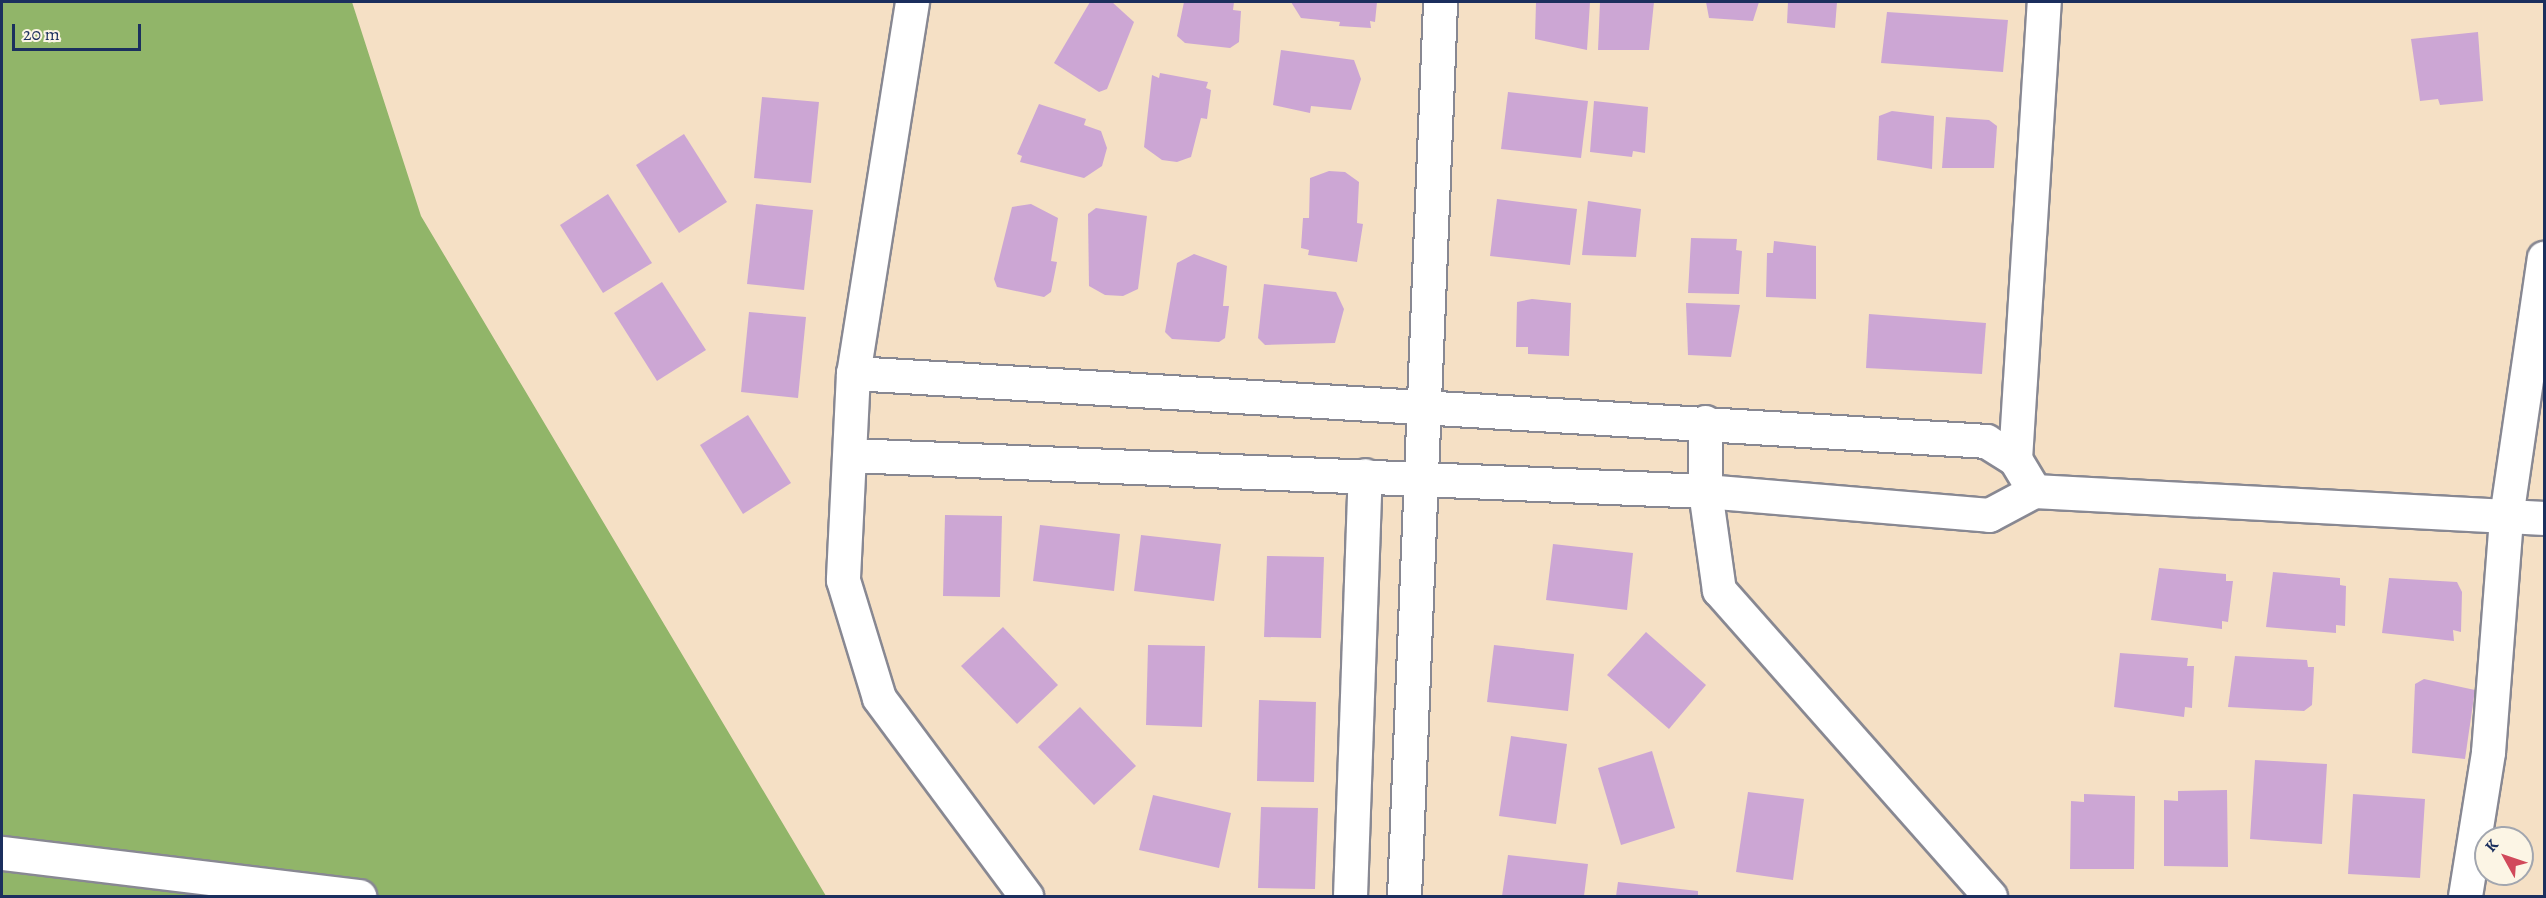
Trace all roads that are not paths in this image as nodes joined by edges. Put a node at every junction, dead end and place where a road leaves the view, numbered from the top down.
1 (912, 2) edge
2 (1440, 2) edge
3 (2044, 2) edge
4 (2544, 258) edge
5 (853, 373) junction
6 (1423, 404) junction
7 (1705, 422) junction
8 (850, 455) junction
9 (2015, 459) junction
10 (1365, 475) junction
11 (1423, 478) junction
12 (1705, 491) junction
13 (2034, 492) junction
14 (2506, 517) junction
15 (2544, 518) edge
16 (2, 853) edge
17 (359, 897) edge
18 (1026, 897) edge
19 (1350, 897) edge
20 (1404, 897) edge
21 (1990, 897) edge
22 (2465, 897) edge

1 - 5 street
2 - 6 street
3 - 9 street
4 - 14 street
5 - 6 street
5 - 8 street
6 - 7 street
6 - 11 street
7 - 9 street
7 - 12 street
8 - 10 street
8 - 18 street
9 - 13 street
10 - 11 street
10 - 19 street
11 - 12 street
11 - 20 street
12 - 13 street
12 - 21 street
13 - 14 street
14 - 15 street
14 - 22 street
16 - 17 street

